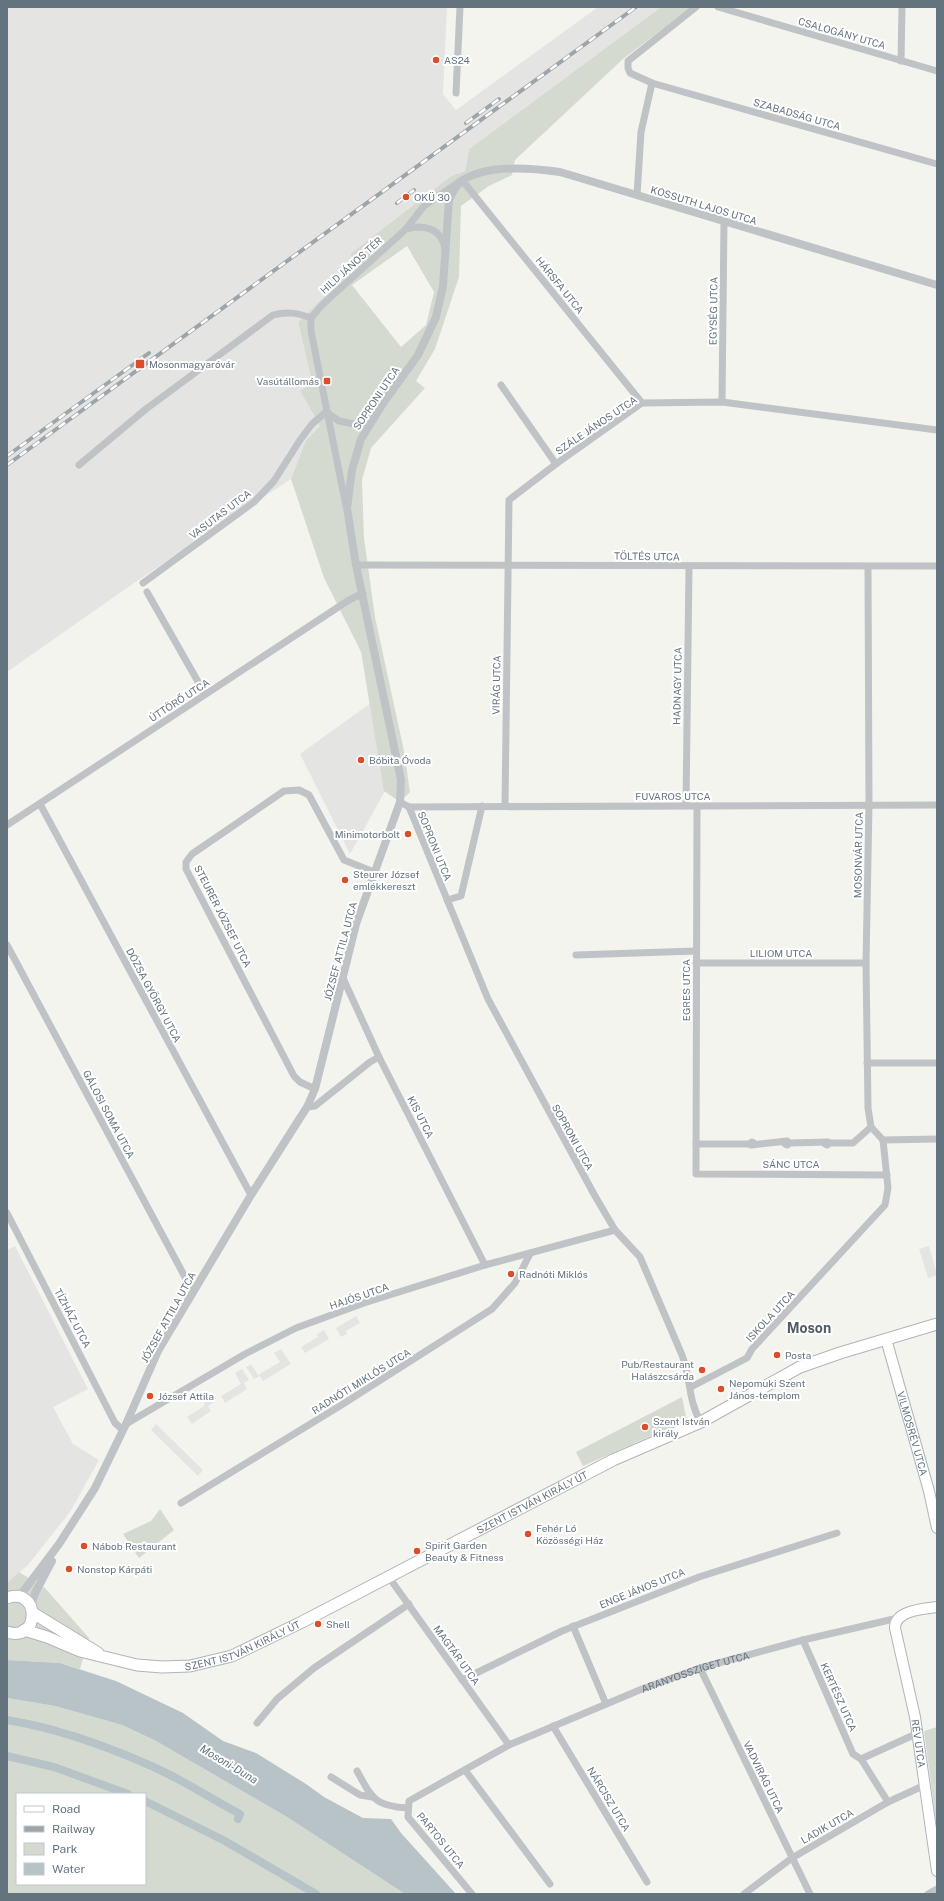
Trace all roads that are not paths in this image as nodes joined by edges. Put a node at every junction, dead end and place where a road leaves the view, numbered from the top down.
1 (460, 7) edge
2 (696, 7) edge
3 (718, 7) edge
4 (902, 7) edge
5 (902, 61) junction
6 (937, 71) edge
7 (652, 83) junction
8 (456, 93) dead end
9 (937, 164) edge
10 (462, 180) junction
11 (637, 195) junction
12 (724, 221) junction
13 (406, 229) junction
14 (445, 249) junction
15 (937, 285) edge
16 (312, 318) junction
17 (501, 385) dead end
18 (722, 402) junction
19 (642, 403) junction
20 (326, 412) junction
21 (368, 427) junction
22 (937, 430) edge
23 (556, 464) junction
24 (79, 465) dead end
25 (347, 508) junction
26 (508, 564) junction
27 (356, 565) junction
28 (937, 566) edge
29 (689, 567) junction
30 (868, 567) junction
31 (143, 583) dead end
32 (148, 592) dead end
33 (364, 593) junction
34 (205, 694) junction
35 (400, 802) junction
36 (40, 804) junction
37 (686, 805) junction
38 (869, 805) junction
39 (937, 805) edge
40 (482, 806) junction
41 (505, 806) junction
42 (697, 806) junction
43 (408, 807) junction
44 (7, 825) edge
45 (374, 872) junction
46 (447, 900) junction
47 (7, 945) edge
48 (696, 951) junction
49 (576, 955) dead end
50 (696, 963) junction
51 (866, 963) junction
52 (342, 976) junction
53 (380, 1057) junction
54 (867, 1063) junction
55 (937, 1063) edge
56 (315, 1089) junction
57 (307, 1107) junction
58 (871, 1127) junction
59 (937, 1139) edge
60 (883, 1140) junction
61 (696, 1144) junction
62 (696, 1174) joint
63 (887, 1175) junction
64 (250, 1195) junction
65 (7, 1213) edge
66 (615, 1230) junction
67 (530, 1254) junction
68 (485, 1265) junction
69 (193, 1292) junction
70 (937, 1324) edge
71 (886, 1339) junction
72 (691, 1387) junction
73 (701, 1422) junction
74 (125, 1427) junction
75 (181, 1503) dead end
76 (937, 1528) edge
77 (837, 1533) dead end
78 (60, 1544) junction
79 (388, 1576) junction
80 (19, 1597) junction
81 (7, 1598) edge
82 (409, 1604) junction
83 (937, 1607) edge
84 (32, 1610) junction
85 (898, 1618) junction
86 (573, 1626) junction
87 (24, 1630) junction
88 (7, 1632) edge
89 (803, 1640) junction
90 (104, 1657) junction
91 (700, 1668) junction
92 (462, 1680) junction
93 (606, 1704) junction
94 (257, 1723) dead end
95 (553, 1726) junction
96 (918, 1733) junction
97 (509, 1745) junction
98 (861, 1759) junction
99 (465, 1770) junction
100 (357, 1771) dead end
101 (331, 1777) dead end
102 (925, 1785) junction
103 (372, 1797) junction
104 (888, 1802) junction
105 (408, 1808) junction
106 (792, 1858) junction
107 (937, 1871) edge
108 (647, 1882) dead end
109 (550, 1884) dead end
110 (937, 1889) edge
111 (472, 1894) edge
112 (744, 1894) edge
113 (810, 1894) edge
114 (928, 1894) edge

1 - 8 street
2 - 7 street, SZABADSÁG UTCA
3 - 5 street, CSALOGÁNY UTCA
4 - 5 street
5 - 6 street, CSALOGÁNY UTCA
7 - 9 street, SZABADSÁG UTCA
7 - 11 street
10 - 11 street, KOSSUTH LAJOS UTCA
10 - 13 street, HILD JÁNOS TÉR
10 - 14 street, SOPRONI UTCA
10 - 19 street, HÁRSFA UTCA
11 - 12 street, KOSSUTH LAJOS UTCA
12 - 15 street, KOSSUTH LAJOS UTCA
12 - 18 street, EGYSÉG UTCA
13 - 14 street
13 - 16 street, HILD JÁNOS TÉR
14 - 21 street, SOPRONI UTCA
16 - 20 street
16 - 24 street
17 - 23 street
18 - 19 street, SZÁLE JÁNOS UTCA
18 - 22 street, SZÁLE JÁNOS UTCA
19 - 23 street, SZÁLE JÁNOS UTCA
20 - 21 street
20 - 25 street
20 - 31 street, VASUTAS UTCA
21 - 25 street, SOPRONI UTCA
23 - 26 street, SZÁLE JÁNOS UTCA
25 - 27 street, SOPRONI UTCA
26 - 27 street, TÖLTÉS UTCA
26 - 29 street, TÖLTÉS UTCA
26 - 41 street, VIRÁG UTCA
27 - 33 street, SOPRONI UTCA
28 - 30 street, TÖLTÉS UTCA
29 - 30 street, TÖLTÉS UTCA
29 - 37 street, HADNAGY UTCA
30 - 38 street, MOSONVÁR UTCA
32 - 34 street
33 - 34 street, ÚTTÖRŐ UTCA
33 - 35 street, SOPRONI UTCA
34 - 36 street, ÚTTÖRŐ UTCA
35 - 43 street, SOPRONI UTCA
35 - 45 street, JÓZSEF ATTILA UTCA
36 - 44 street, ÚTTÖRŐ UTCA
36 - 64 street, DÓZSA GYÖRGY UTCA
37 - 41 street, FUVAROS UTCA
37 - 42 street, FUVAROS UTCA
38 - 39 street, FUVAROS UTCA
38 - 42 street, FUVAROS UTCA
38 - 51 street, MOSONVÁR UTCA
40 - 41 street, FUVAROS UTCA
40 - 43 street, FUVAROS UTCA
40 - 46 street
42 - 48 street, EGRES UTCA
43 - 46 street, SOPRONI UTCA
45 - 52 street, JÓZSEF ATTILA UTCA
45 - 56 street, STEURER JÓZSEF UTCA
46 - 66 street, SOPRONI UTCA
47 - 69 street, GÁLOSI SOMA UTCA
48 - 49 street
48 - 50 street, EGRES UTCA
50 - 51 street, LILIOM UTCA
50 - 61 street, EGRES UTCA
51 - 54 street, MOSONVÁR UTCA
52 - 53 street, KIS UTCA
52 - 56 street, JÓZSEF ATTILA UTCA
53 - 57 street
53 - 68 street, KIS UTCA
54 - 55 street
54 - 58 street, MOSONVÁR UTCA
56 - 57 street, JÓZSEF ATTILA UTCA
57 - 64 street, JÓZSEF ATTILA UTCA
58 - 60 street
58 - 61 street
59 - 60 street
60 - 63 street, ISKOLA UTCA
61 - 62 street, EGRES UTCA
62 - 63 street, SÁNC UTCA
63 - 72 street, ISKOLA UTCA
64 - 69 street, JÓZSEF ATTILA UTCA
65 - 74 street, TÍZHÁZ UTCA
66 - 67 street, HAJÓS UTCA
66 - 72 street, SOPRONI UTCA
67 - 68 street, HAJÓS UTCA
67 - 75 street, RADNÓTI MIKLÓS UTCA
68 - 74 street, HAJÓS UTCA
69 - 74 street, JÓZSEF ATTILA UTCA
70 - 71 main road, SZENT ISTVÁN KIRÁLY ÚT
71 - 73 main road, SZENT ISTVÁN KIRÁLY ÚT
71 - 76 main road, VILMOSRÉV UTCA
72 - 73 street, SOPRONI UTCA
73 - 79 main road, SZENT ISTVÁN KIRÁLY ÚT
74 - 78 street, JÓZSEF ATTILA UTCA
77 - 86 street, ENGE JÁNOS UTCA
78 - 80 street, JÓZSEF ATTILA UTCA
78 - 84 street, JÓZSEF ATTILA UTCA
79 - 82 street, MAGTÁR UTCA
79 - 90 main road, SZENT ISTVÁN KIRÁLY ÚT
80 - 81 main road
80 - 84 main road, SZENT ISTVÁN KIRÁLY ÚT
82 - 92 street, MAGTÁR UTCA
82 - 94 street
83 - 85 main road, ARANYOSSZIGET UTCA
84 - 87 main road
84 - 90 main road, SZENT ISTVÁN KIRÁLY ÚT
85 - 89 street, ARANYOSSZIGET UTCA
85 - 96 main road, RÉV UTCA
86 - 92 street, ENGE JÁNOS UTCA
86 - 93 street
87 - 88 main road
87 - 90 main road, SZENT ISTVÁN KIRÁLY ÚT
89 - 91 street, ARANYOSSZIGET UTCA
89 - 98 street, KERTÉSZ UTCA
91 - 93 street, ARANYOSSZIGET UTCA
91 - 106 street, VADVIRÁG UTCA
92 - 97 street, MAGTÁR UTCA
93 - 95 street, ARANYOSSZIGET UTCA
95 - 97 street, ARANYOSSZIGET UTCA
95 - 108 street, NÁRCISZ UTCA
96 - 98 street
96 - 102 main road, RÉV UTCA
97 - 99 street, ARANYOSSZIGET UTCA
98 - 104 street, KERTÉSZ UTCA
99 - 105 street, ARANYOSSZIGET UTCA
99 - 109 street
100 - 103 street
101 - 103 street, PARTOS UTCA
102 - 104 street, LADIK UTCA
102 - 107 main road, RÉV UTCA
103 - 105 street, PARTOS UTCA
104 - 106 street, LADIK UTCA
105 - 111 street, PARTOS UTCA
106 - 112 street, LADIK UTCA
106 - 113 street, VADVIRÁG UTCA
110 - 114 street

